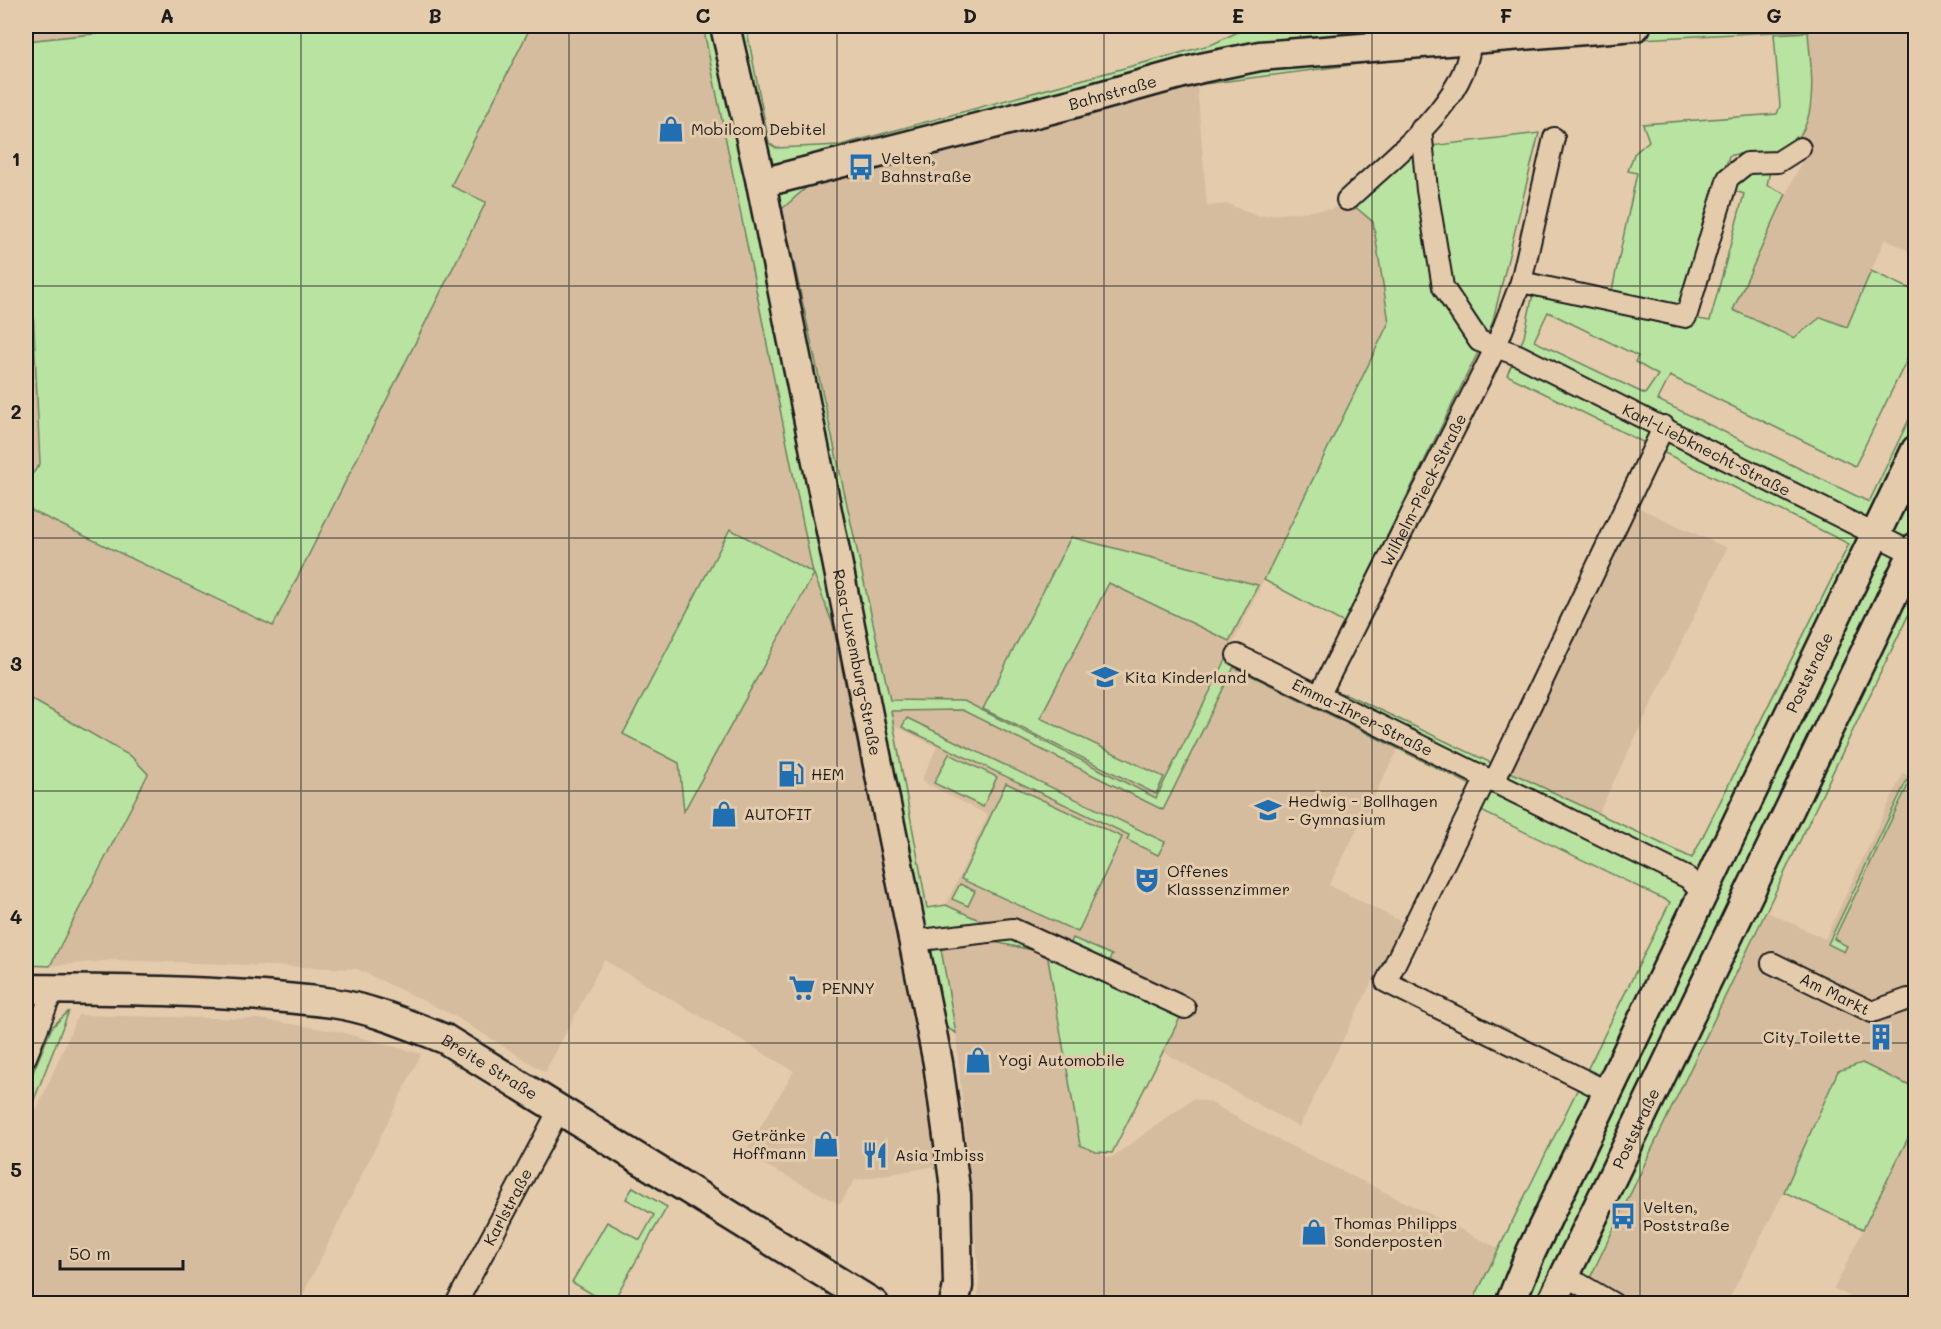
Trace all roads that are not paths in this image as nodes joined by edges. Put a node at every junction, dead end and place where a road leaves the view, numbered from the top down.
1 (725, 26) edge
2 (1636, 26) edge
3 (1470, 37) junction
4 (1421, 129) junction
5 (1554, 138) dead end
6 (1800, 148) dead end
7 (761, 183) junction
8 (1347, 200) dead end
9 (1521, 282) junction
10 (1495, 349) junction
11 (1664, 426) junction
12 (1916, 450) edge
13 (1875, 532) junction
14 (1915, 552) edge
15 (1237, 655) dead end
16 (1319, 696) junction
17 (1490, 780) junction
18 (1699, 900) junction
19 (1736, 921) junction
20 (914, 941) junction
21 (1780, 967) dead end
22 (39, 989) edge
23 (1916, 1002) edge
24 (1185, 1008) dead end
25 (26, 1057) edge
26 (1608, 1092) junction
27 (559, 1110) junction
28 (1529, 1257) junction
29 (1566, 1275) junction
30 (456, 1304) edge
31 (874, 1304) edge
32 (954, 1304) edge
33 (1510, 1304) edge
34 (1551, 1304) edge
35 (1614, 1304) edge

1 - 7 street, Rosa-Luxemburg-Straße
2 - 3 street, Bahnstraße
3 - 4 street
3 - 7 street, Bahnstraße
4 - 8 street
4 - 10 street
5 - 9 street, Wilhelm-Pieck-Straße
6 - 9 street
7 - 20 street, Rosa-Luxemburg-Straße
9 - 10 street, Wilhelm-Pieck-Straße
10 - 11 street, Karl-Liebknecht-Straße
10 - 16 street, Wilhelm-Pieck-Straße
11 - 13 street, Karl-Liebknecht-Straße
11 - 17 street
12 - 13 street, Poststraße
13 - 14 street, Karl-Liebknecht-Straße
13 - 18 street, Poststraße
14 - 19 street, Poststraße
15 - 16 street, Emma-Ihrer-Straße
16 - 17 street, Emma-Ihrer-Straße
17 - 18 street, Emma-Ihrer-Straße
17 - 26 street
18 - 19 street
18 - 26 street, Poststraße
19 - 29 street, Poststraße
20 - 24 street
20 - 32 street, Rosa-Luxemburg-Straße
21 - 23 street, Am Markt
22 - 25 street
22 - 27 street, Breite Straße
26 - 28 street, Poststraße
27 - 30 street, Karlstraße
27 - 31 street, Breite Straße
28 - 29 street
28 - 33 street, Poststraße
29 - 34 street, Poststraße
29 - 35 street

